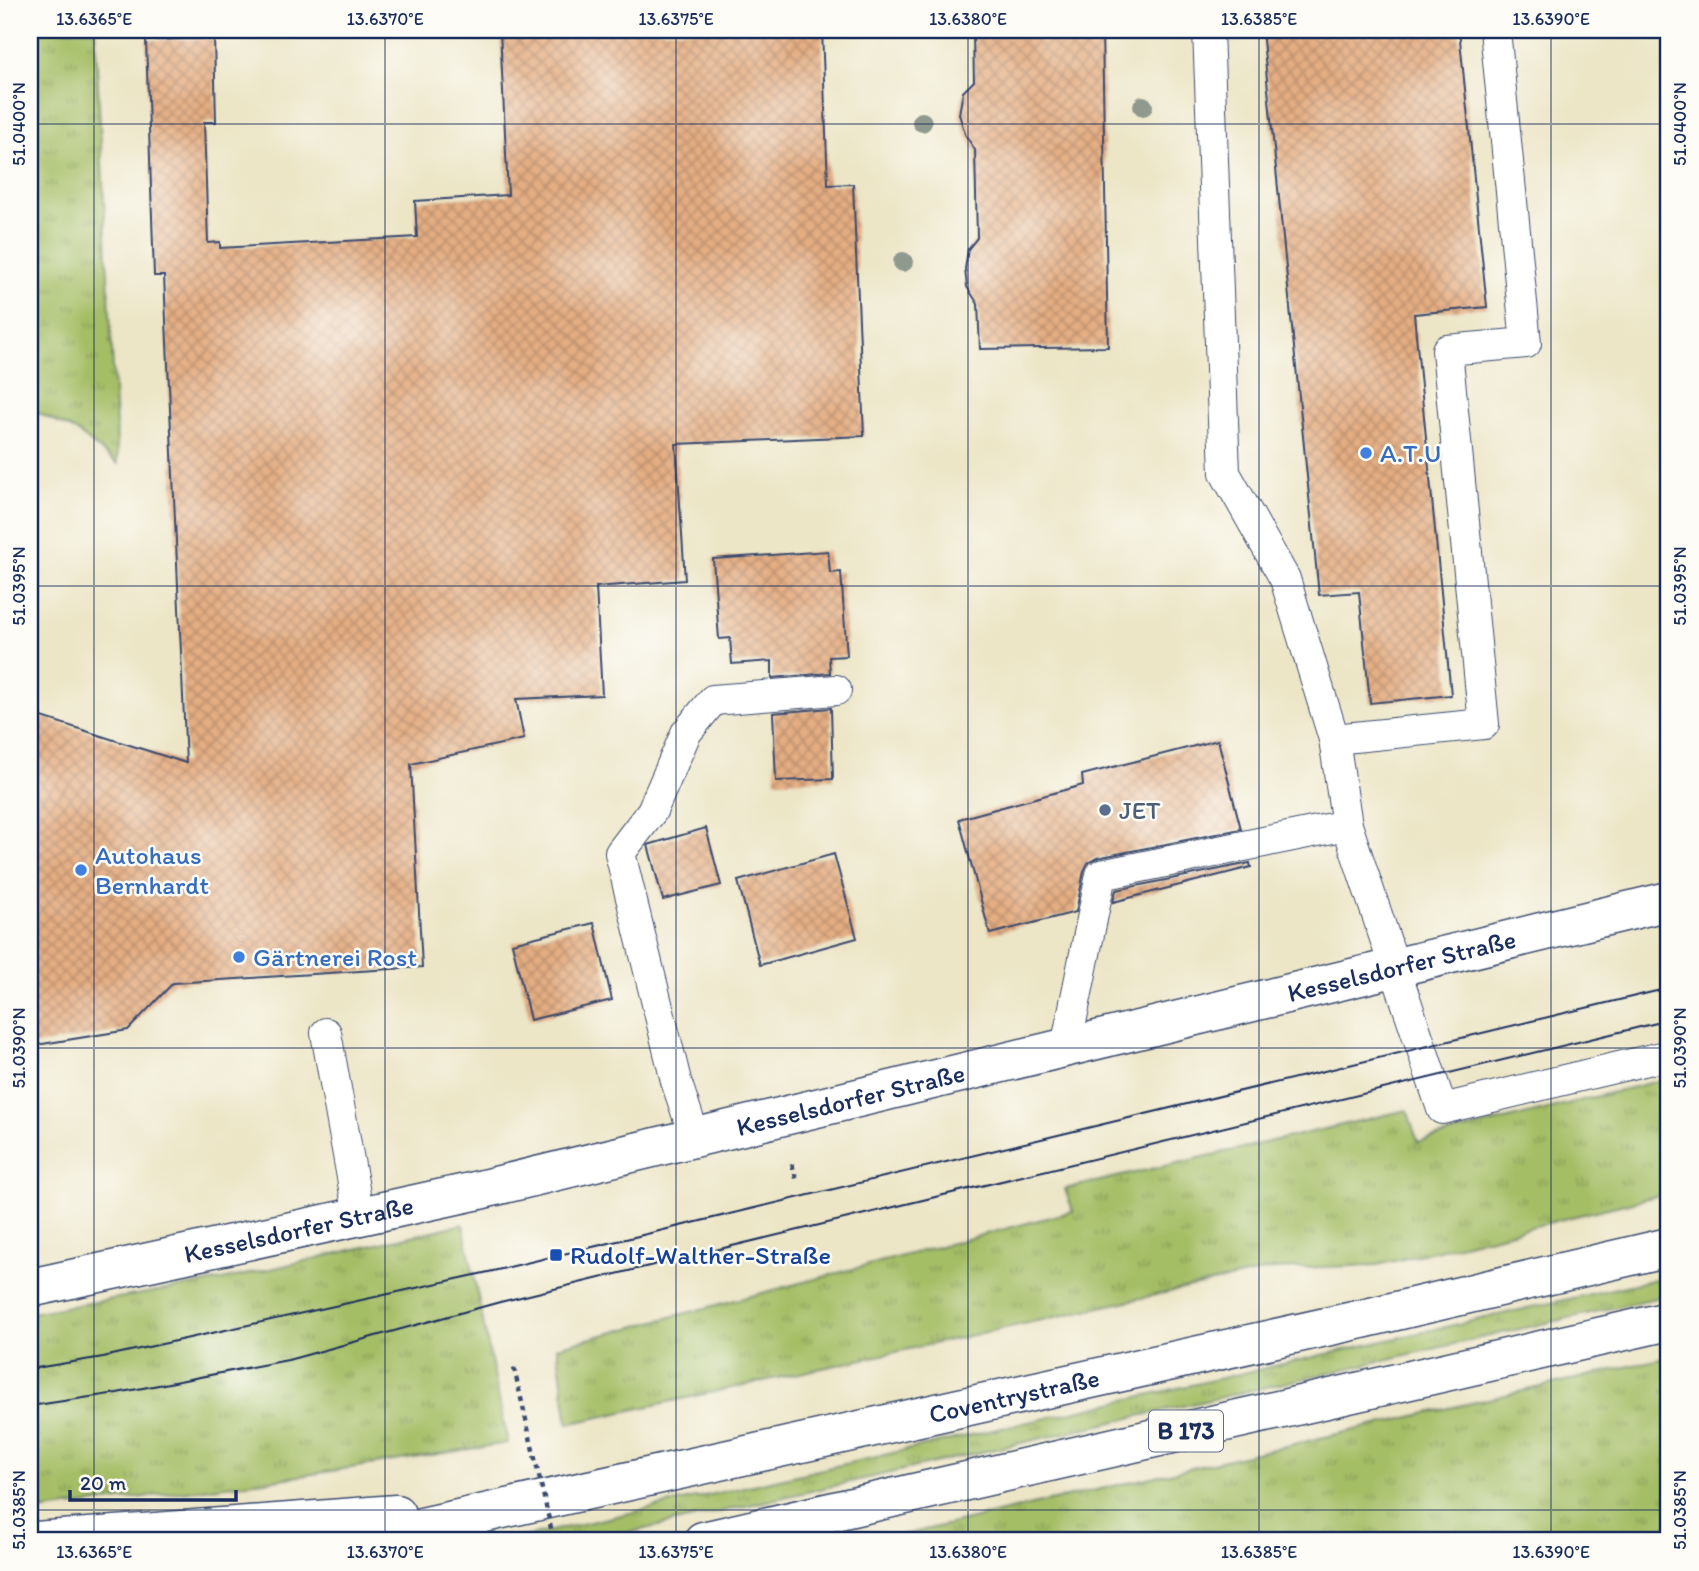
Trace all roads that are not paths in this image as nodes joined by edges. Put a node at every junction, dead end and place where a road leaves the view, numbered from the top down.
1 (1208, 30) edge
2 (1495, 30) edge
3 (836, 690) dead end
4 (1334, 738) junction
5 (1347, 825) junction
6 (1669, 901) edge
7 (1394, 968) junction
8 (326, 1033) dead end
9 (1066, 1047) junction
10 (1669, 1055) edge
11 (695, 1138) junction
12 (359, 1216) junction
13 (1669, 1247) edge
14 (30, 1288) edge
15 (1669, 1321) edge
16 (517, 1505) junction
17 (35, 1541) edge
18 (358, 1541) edge
19 (703, 1541) edge

1 - 4 lane
2 - 4 lane
3 - 11 lane
4 - 5 lane
5 - 7 lane
5 - 9 lane
6 - 7 main road, Kesselsdorfer Straße
7 - 9 main road, Kesselsdorfer Straße
7 - 10 lane
8 - 12 lane
9 - 11 main road, Kesselsdorfer Straße
11 - 12 main road, Kesselsdorfer Straße
12 - 14 main road, Kesselsdorfer Straße
13 - 16 main road, Coventrystraße
15 - 19 main road, B 173
16 - 17 main road
16 - 18 main road, Coventrystraße

